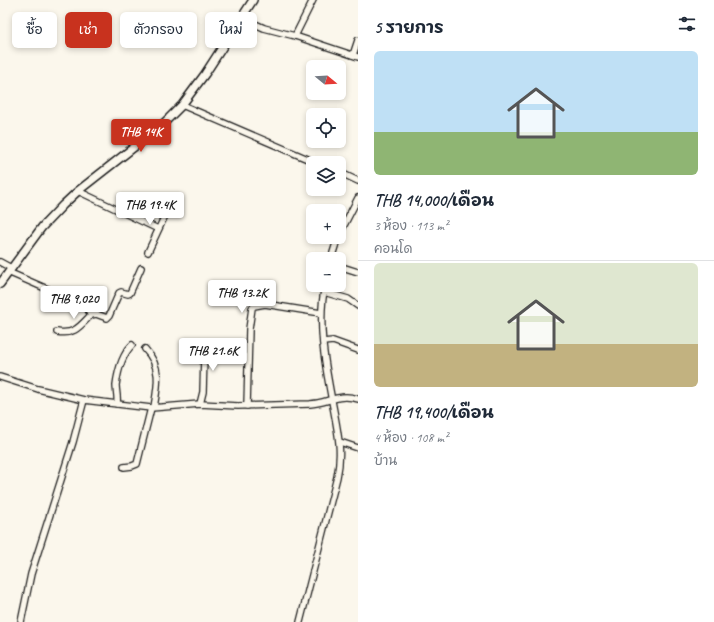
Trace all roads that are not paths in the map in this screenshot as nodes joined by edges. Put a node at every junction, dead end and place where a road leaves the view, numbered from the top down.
1 (254, 0) edge
2 (313, 0) edge
3 (246, 12) edge
4 (257, 25) edge
5 (295, 36) junction
6 (358, 40) edge
7 (222, 48) edge
8 (355, 56) edge
9 (182, 105) junction
10 (306, 158) edge
11 (346, 175) edge
12 (358, 181) edge
13 (78, 191) junction
14 (358, 198) edge
15 (169, 207) dead end
16 (346, 221) edge
17 (158, 229) junction
18 (148, 252) dead end
19 (0, 262) edge
20 (141, 268) dead end
21 (346, 268) edge
22 (9, 270) junction
23 (358, 272) edge
24 (0, 284) edge
25 (324, 292) joint
26 (358, 306) edge
27 (321, 313) junction
28 (92, 315) junction
29 (57, 332) dead end
30 (323, 342) junction
31 (132, 345) dead end
32 (199, 347) dead end
33 (145, 349) dead end
34 (358, 350) edge
35 (0, 377) edge
36 (332, 399) junction
37 (358, 399) edge
38 (84, 400) junction
39 (117, 404) junction
40 (200, 404) junction
41 (247, 406) junction
42 (152, 407) junction
43 (340, 442) junction
44 (358, 448) edge
45 (124, 467) dead end
46 (21, 622) edge
47 (300, 622) edge

1 - 3 street
2 - 5 street
4 - 5 street
5 - 8 street
6 - 8 street
7 - 9 street
9 - 10 street
9 - 13 street
11 - 12 street
13 - 17 street
13 - 22 street
14 - 16 street
15 - 17 street
17 - 18 street
19 - 22 street
20 - 28 street
21 - 23 street
22 - 24 street
22 - 28 street
25 - 26 street
25 - 27 street
27 - 30 street
27 - 41 street
28 - 29 street
30 - 34 street
30 - 36 street
31 - 39 street
32 - 40 street
33 - 42 street
35 - 38 street
36 - 37 street
36 - 41 street
36 - 43 street
38 - 39 street
38 - 46 street
39 - 42 street
40 - 41 street
40 - 42 street
42 - 45 street
43 - 44 street
43 - 47 street

